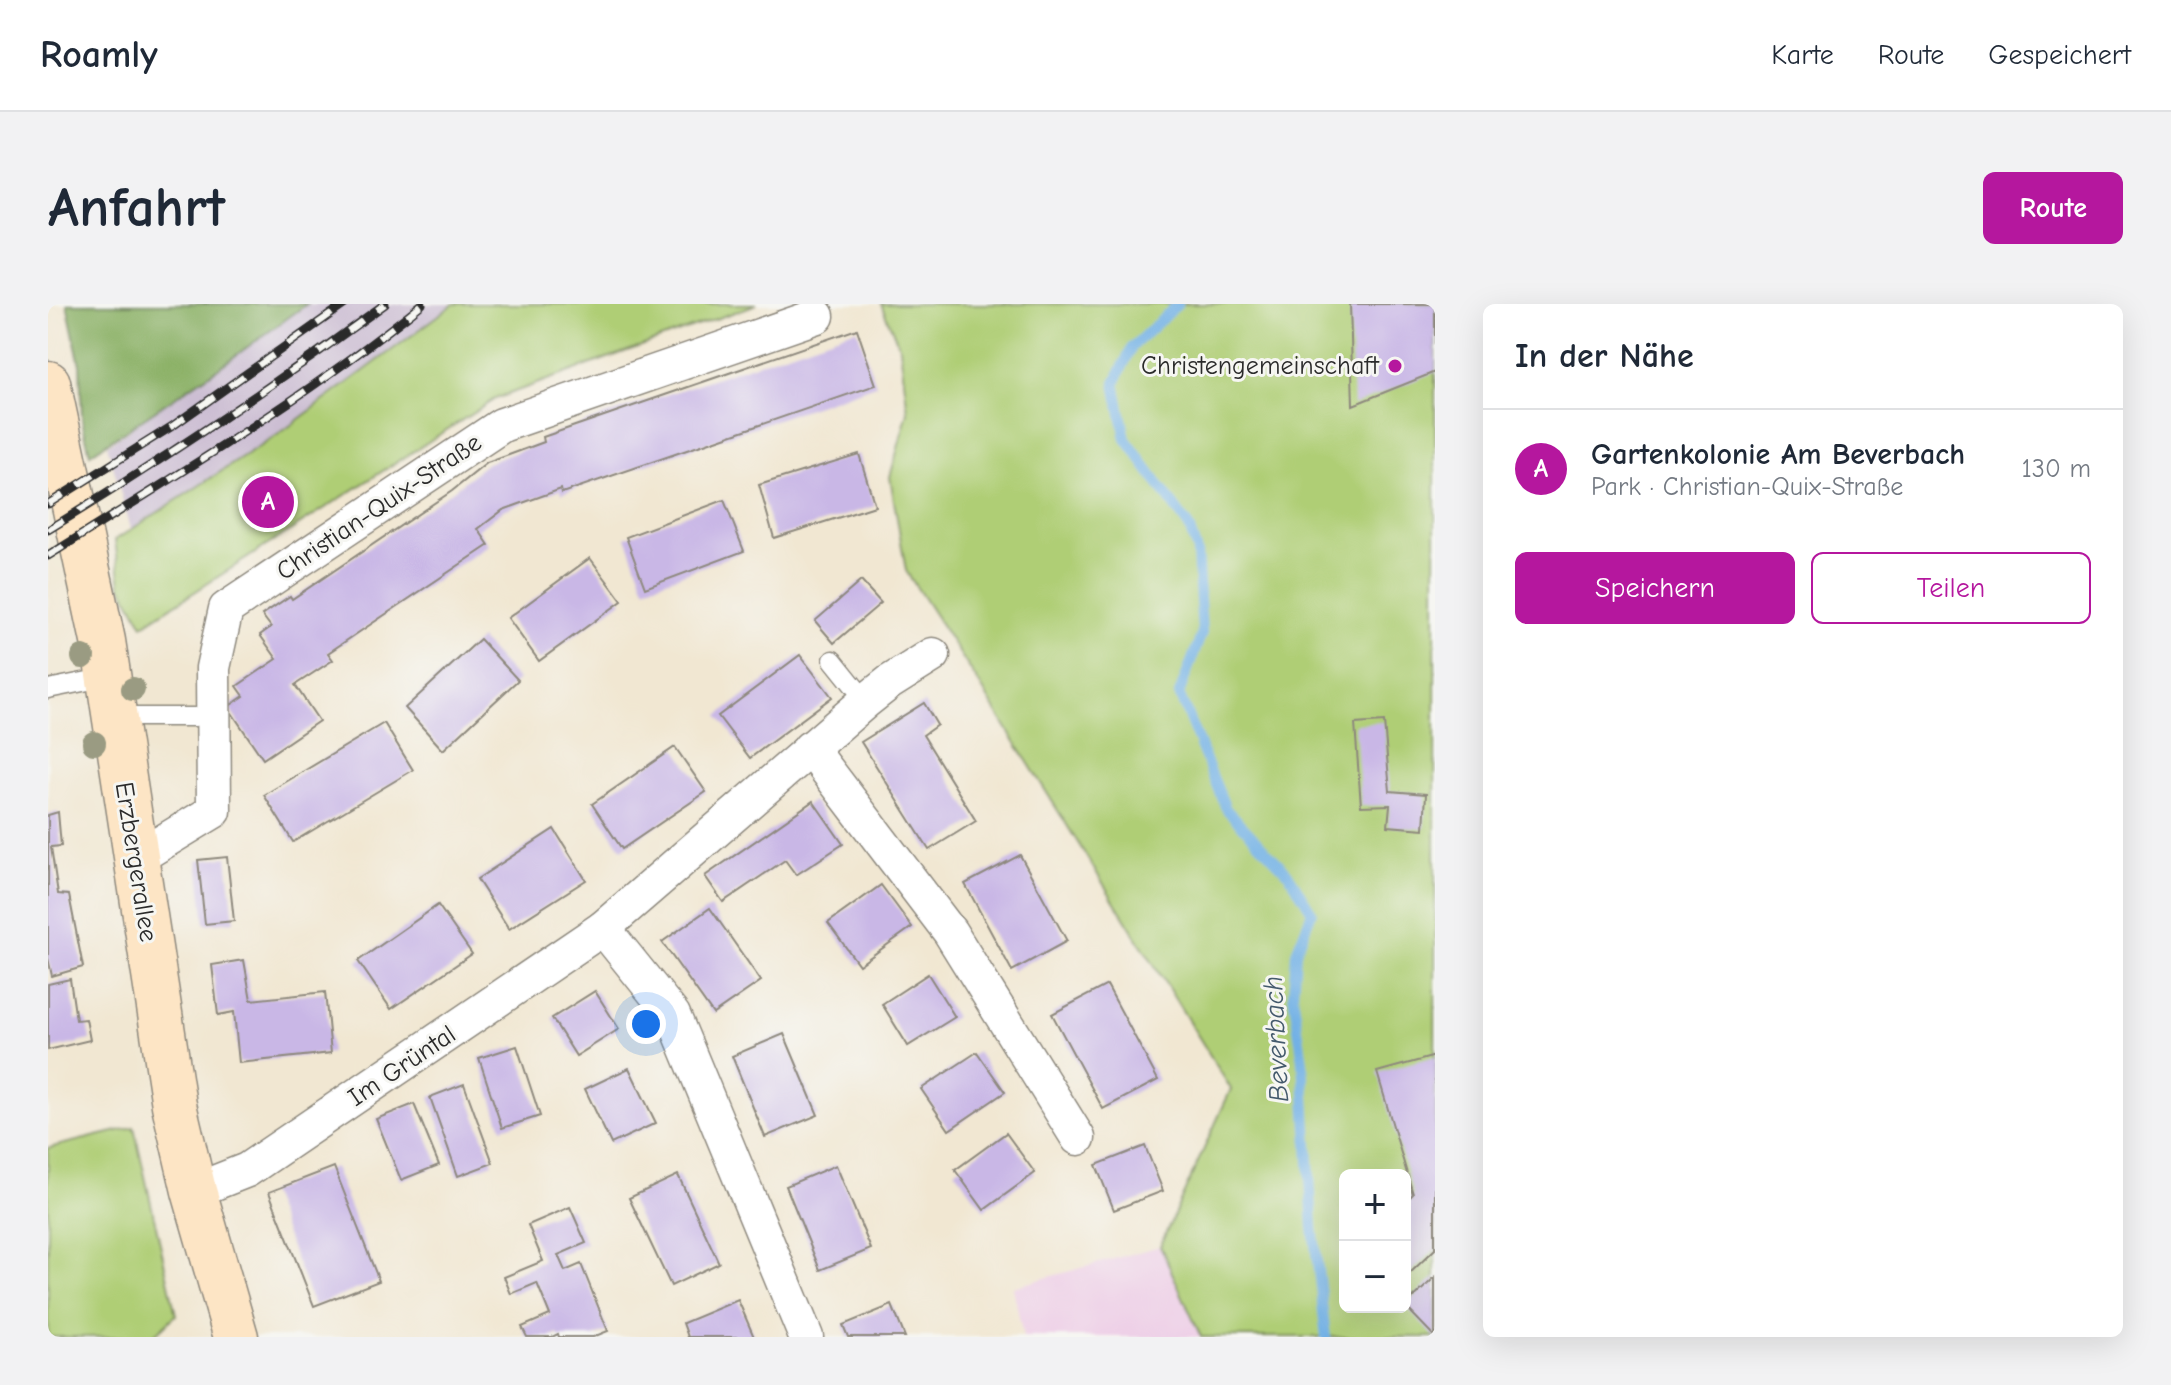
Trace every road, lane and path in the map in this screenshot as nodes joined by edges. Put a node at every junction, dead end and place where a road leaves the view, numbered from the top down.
1 (817, 316) dead end
2 (48, 383) edge
3 (933, 655) dead end
4 (833, 660) dead end
5 (48, 689) edge
6 (111, 697) junction
7 (866, 701) junction
8 (195, 717) dead end
9 (810, 748) junction
10 (135, 859) junction
11 (603, 928) junction
12 (1078, 1138) dead end
13 (194, 1191) junction
14 (227, 1334) edge
15 (806, 1337) edge

1 - 10 street, Christian-Quix-Straße
2 - 6 street, Erzbergerallee
3 - 7 street, Im Grüntal
4 - 7 lane
5 - 6 lane
6 - 8 lane
6 - 10 street, Erzbergerallee
7 - 9 street, Im Grüntal
9 - 11 street, Im Grüntal
9 - 12 street
10 - 13 street, Erzbergerallee
11 - 13 street, Im Grüntal
11 - 15 street
13 - 14 street, Erzbergerallee

